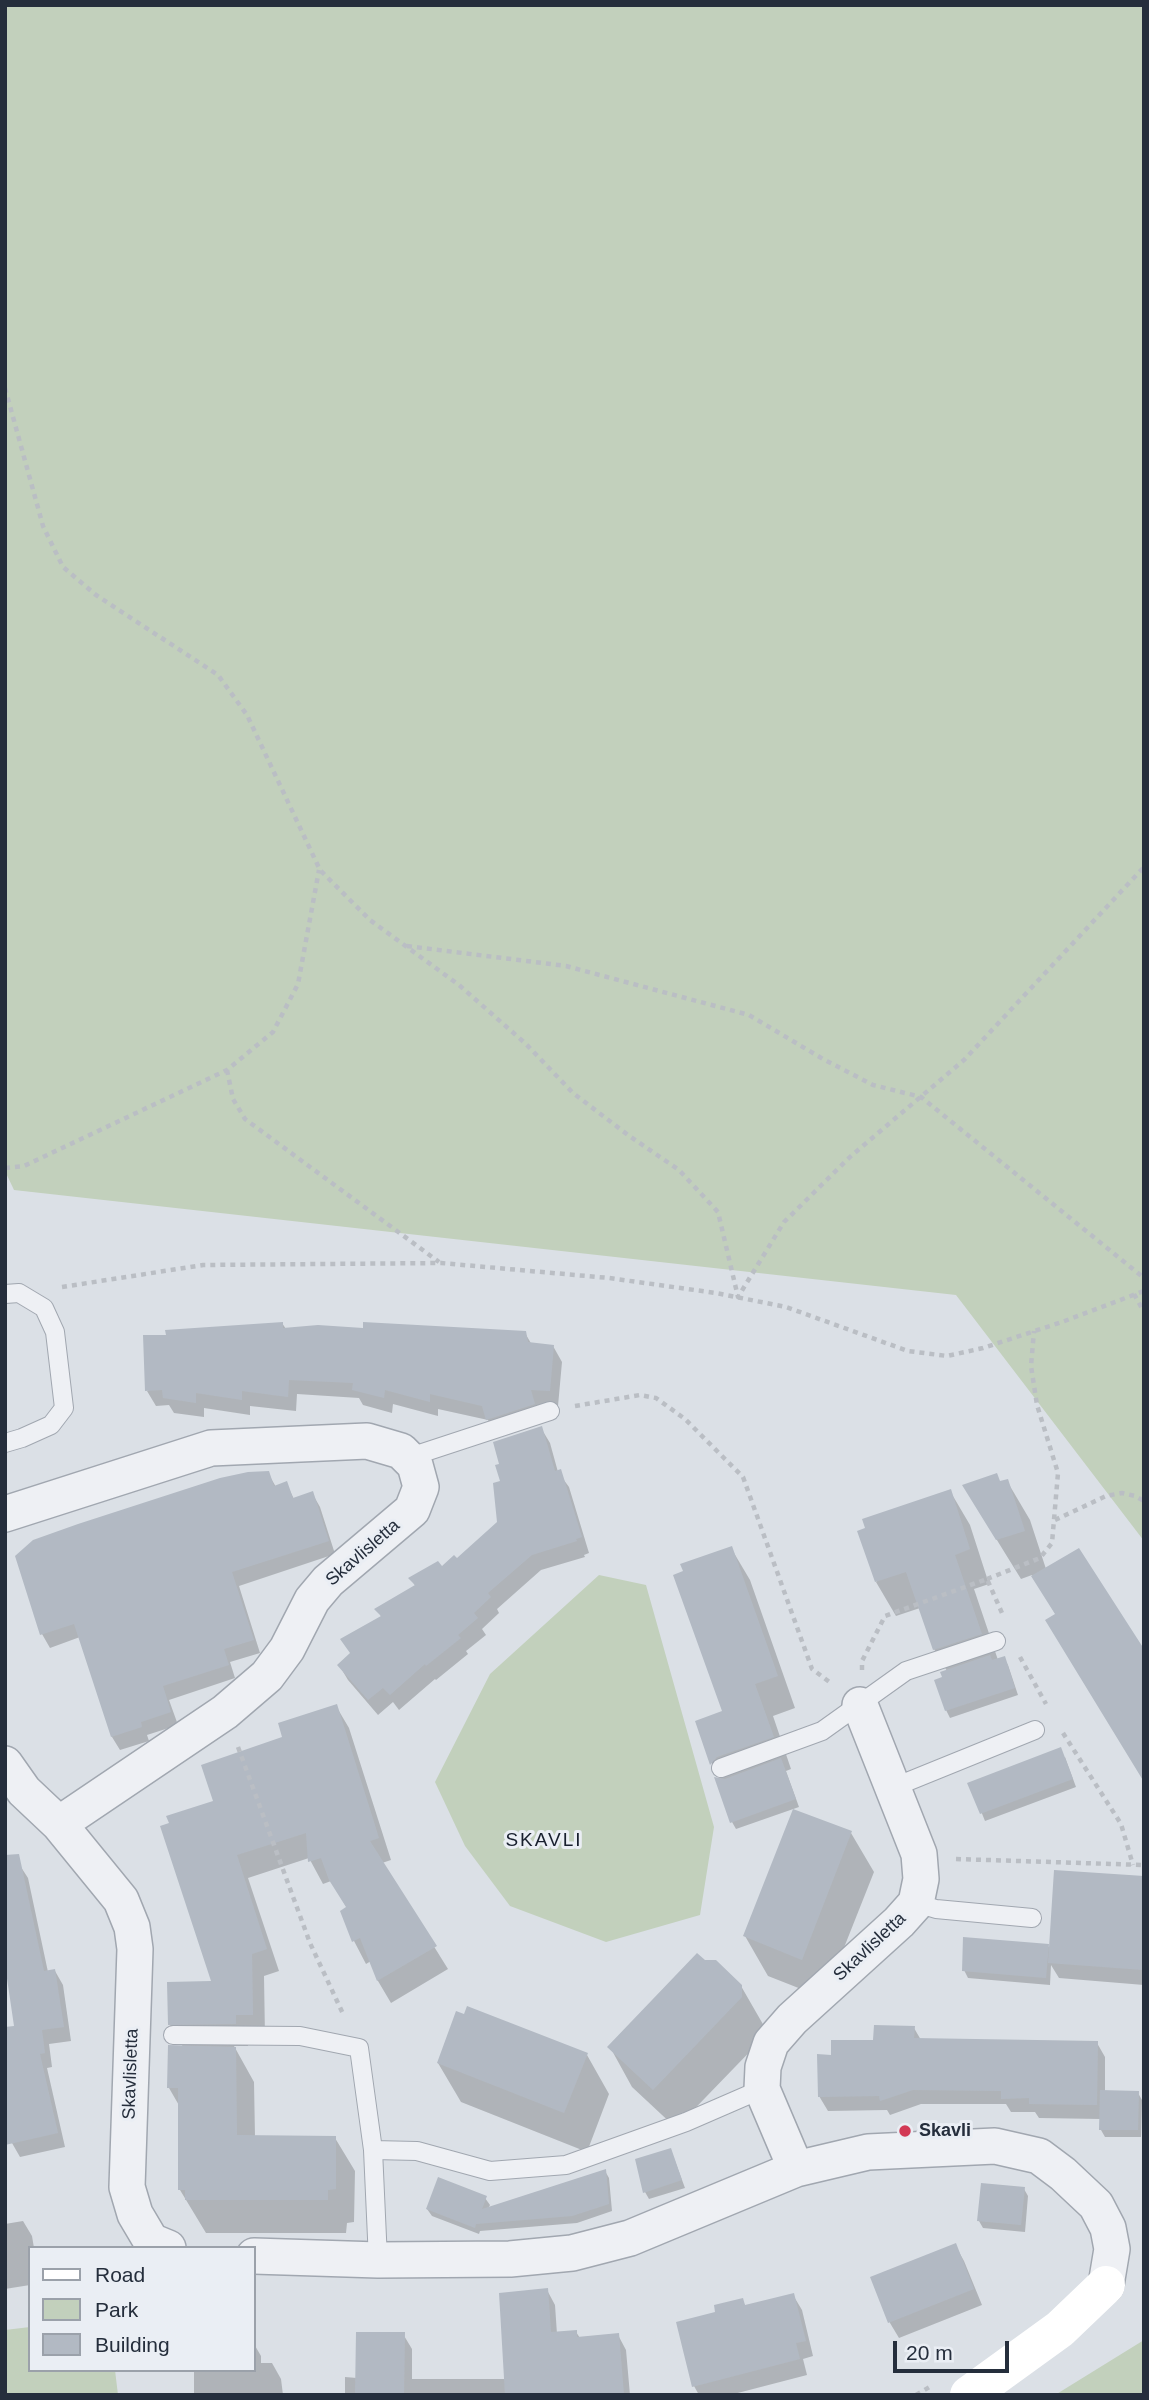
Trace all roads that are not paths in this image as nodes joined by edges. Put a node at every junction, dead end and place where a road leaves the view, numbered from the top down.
1 (12, 1293) edge
2 (550, 1411) road end
3 (5, 1443) edge
4 (407, 1458) junction
5 (5, 1514) edge
6 (996, 1641) dead end
7 (860, 1706) junction
8 (1035, 1730) dead end
9 (5, 1764) edge
10 (721, 1768) dead end
11 (892, 1788) junction
12 (59, 1824) junction
13 (915, 1903) junction
14 (1032, 1918) dead end
15 (173, 2035) dead end
16 (762, 2089) junction
17 (373, 2150) junction
18 (796, 2169) junction
19 (162, 2246) edge
20 (256, 2256) edge
21 (378, 2260) junction
22 (1107, 2285) joint
23 (969, 2395) edge

1 - 3 lane
2 - 4 lane
4 - 5 street
4 - 12 street, Skavlisletta
6 - 7 lane
7 - 10 lane
7 - 11 street, Skavlisletta
8 - 11 lane
9 - 12 street, Skavlisletta
11 - 13 street, Skavlisletta
12 - 19 street, Skavlisletta
13 - 14 lane
13 - 16 street, Skavlisletta
15 - 17 lane
16 - 17 lane
16 - 18 street
17 - 21 lane
18 - 21 street
18 - 22 street
20 - 21 street
22 - 23 street

